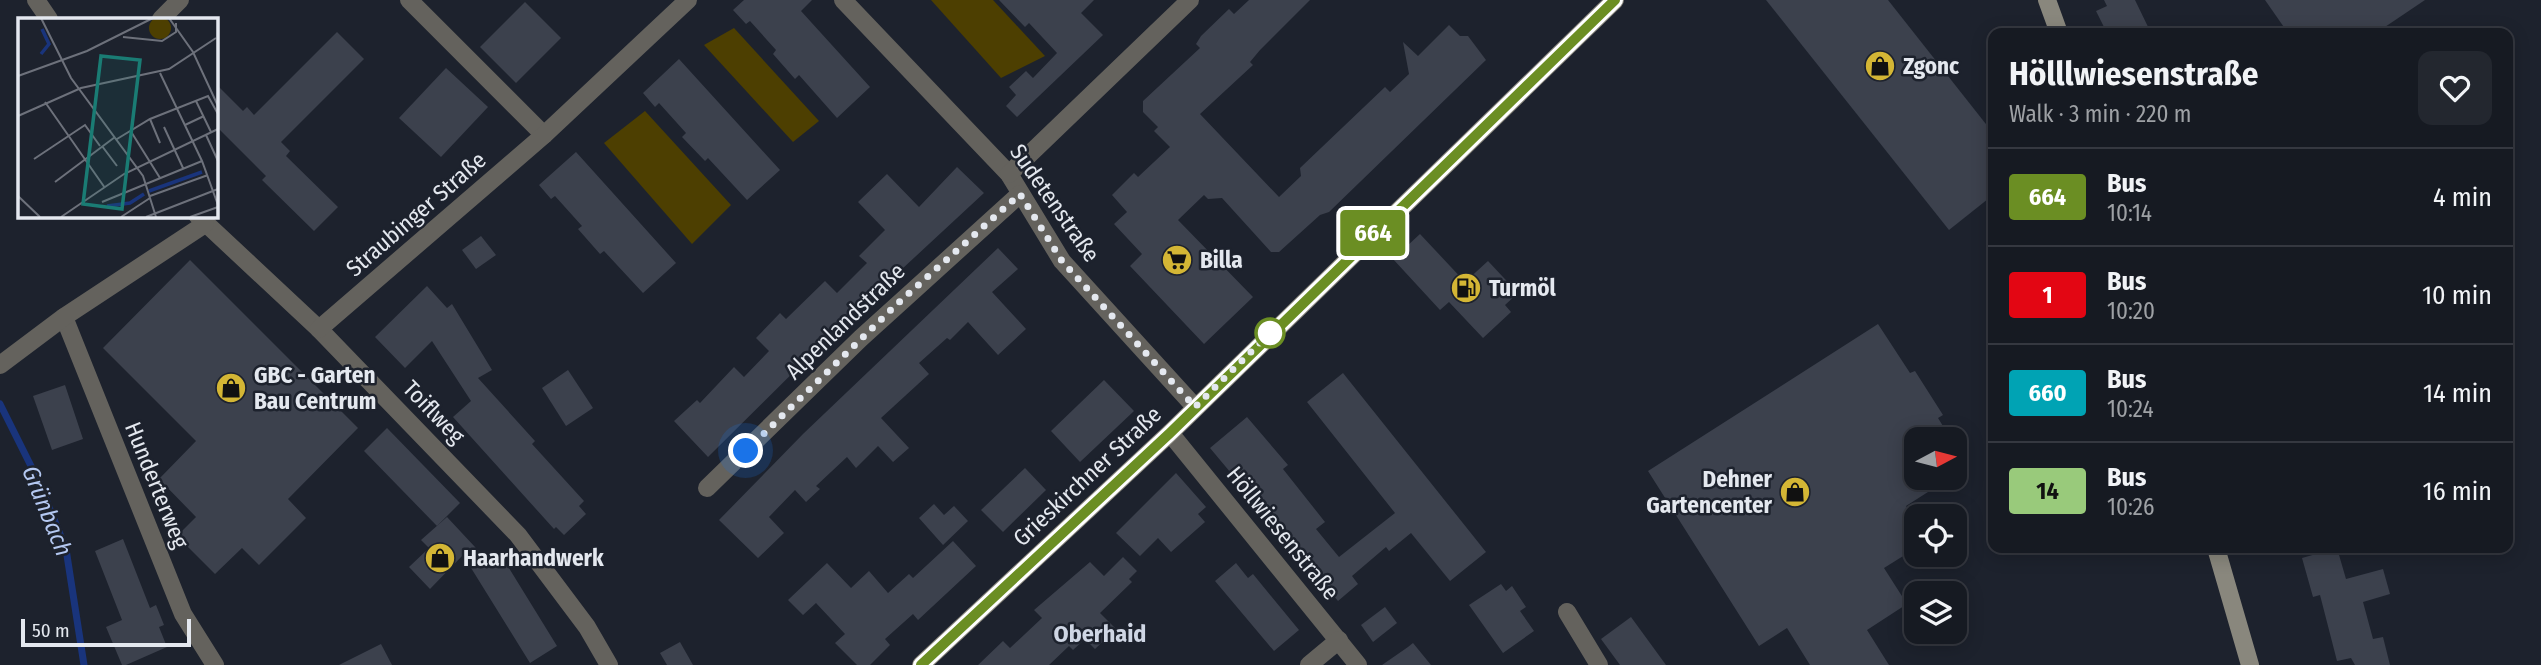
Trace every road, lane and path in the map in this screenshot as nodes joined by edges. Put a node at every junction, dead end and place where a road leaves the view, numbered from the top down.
1 (36, 0) edge
2 (180, 0) edge
3 (409, 0) edge
4 (688, 0) edge
5 (843, 0) edge
6 (1190, 0) edge
7 (1615, 0) edge
8 (2047, 0) edge
9 (48, 18) edge
10 (161, 18) edge
11 (2057, 28) edge
12 (544, 135) junction
13 (1009, 174) junction
14 (1020, 194) junction
15 (201, 220) edge
16 (64, 317) junction
17 (319, 329) junction
18 (0, 365) edge
19 (1195, 407) junction
20 (1170, 433) junction
21 (707, 488) dead end
22 (2217, 553) edge
23 (1567, 612) dead end
24 (1339, 640) junction
25 (215, 665) edge
26 (609, 665) edge
27 (921, 665) edge
28 (1309, 665) edge
29 (1358, 665) edge
30 (1599, 665) edge
31 (2250, 665) edge

1 - 9 street
2 - 10 street
3 - 12 street
4 - 12 street, Straubinger Straße
5 - 13 street, Sudetenstraße
6 - 13 street
7 - 19 main road, Grieskirchner Straße
8 - 11 main road
12 - 17 street, Straubinger Straße
13 - 14 street, Sudetenstraße
14 - 19 street, Sudetenstraße
14 - 21 street, Alpenlandstraße
15 - 16 street
15 - 17 street, Toiflweg
16 - 18 street
16 - 25 street, Hunderterweg
17 - 26 street, Toiflweg
19 - 20 main road, Grieskirchner Straße
20 - 24 street, Höllwiesenstraße
20 - 27 main road, Grieskirchner Straße
22 - 31 main road
23 - 30 street
24 - 28 street
24 - 29 street, Höllwiesenstraße

